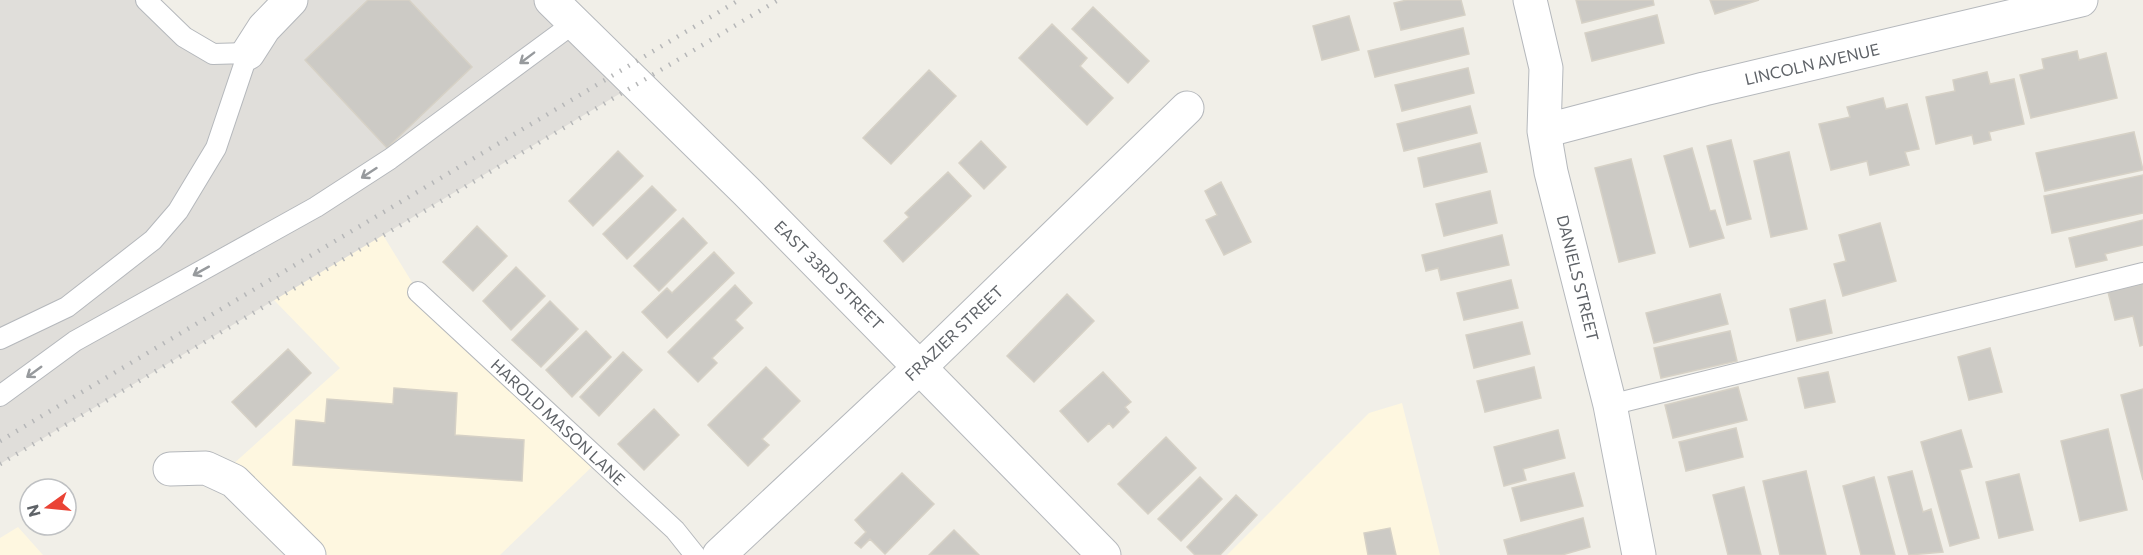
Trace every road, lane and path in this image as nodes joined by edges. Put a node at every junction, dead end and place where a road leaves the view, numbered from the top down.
1 (146, 0) edge
2 (291, 0) edge
3 (551, 0) edge
4 (1530, 0) edge
5 (2081, 0) edge
6 (574, 23) junction
7 (248, 53) junction
8 (1186, 108) dead end
9 (1544, 131) junction
10 (2143, 273) edge
11 (418, 292) dead end
12 (0, 339) edge
13 (920, 367) junction
14 (0, 396) edge
15 (1610, 405) junction
16 (170, 469) dead end
17 (309, 555) edge
18 (695, 555) edge
19 (719, 555) edge
20 (1104, 555) edge
21 (1640, 555) edge

1 - 7 lane
2 - 7 street
3 - 6 street, EAST 33RD STREET
4 - 9 street, DANIELS STREET
5 - 9 street, LINCOLN AVENUE
6 - 13 street, EAST 33RD STREET
6 -> 14 lane
7 - 12 lane
8 - 13 street, FRAZIER STREET
9 - 15 street, DANIELS STREET
10 - 15 lane
11 - 18 lane, HAROLD MASON LANE
13 - 19 street, FRAZIER STREET
13 - 20 street, EAST 33RD STREET
15 - 21 street, DANIELS STREET
16 - 17 street

